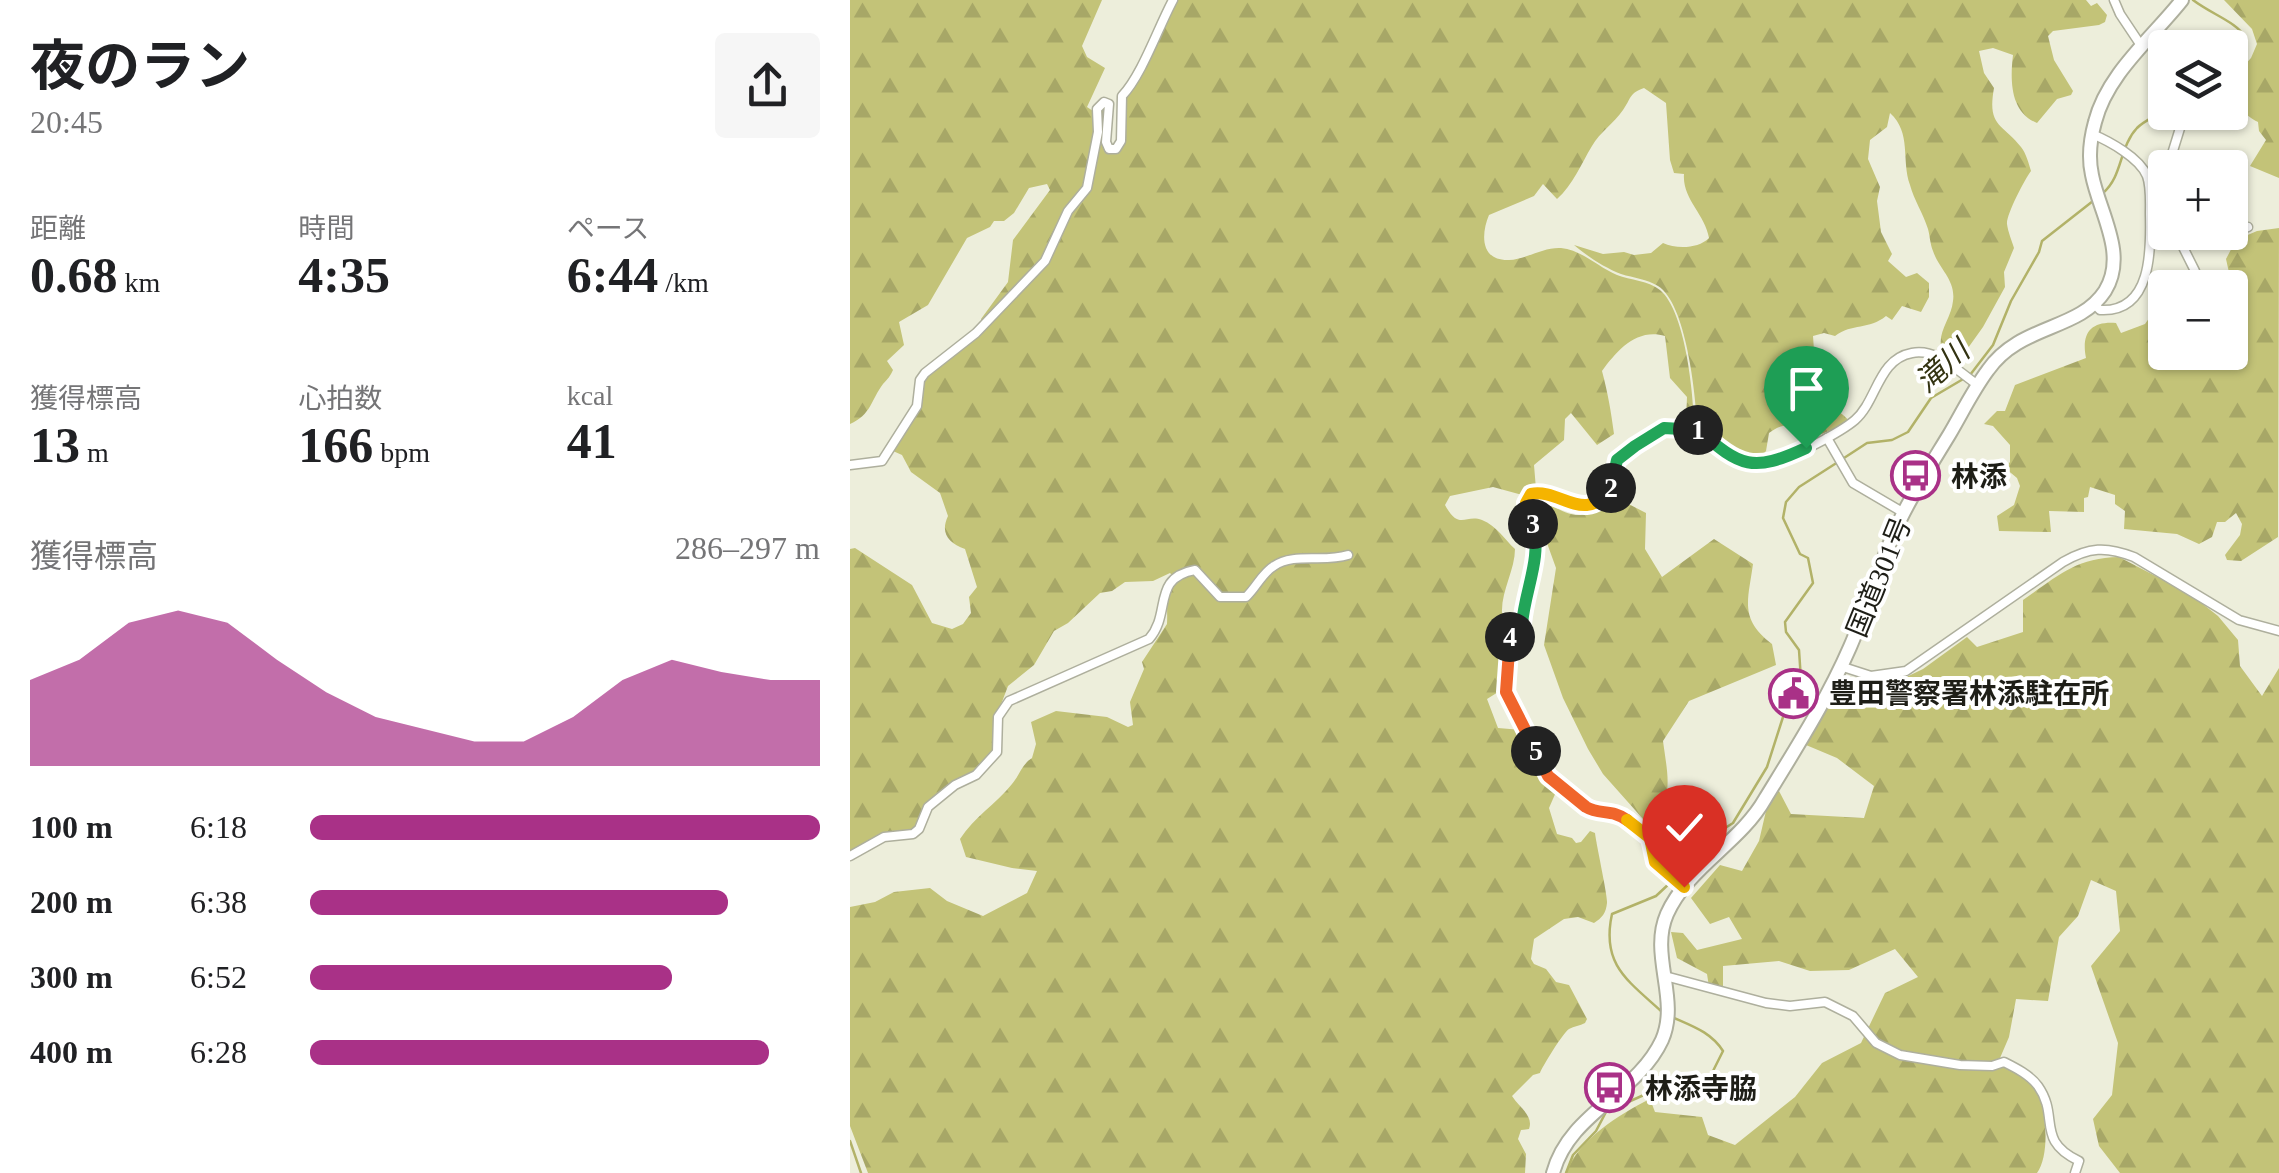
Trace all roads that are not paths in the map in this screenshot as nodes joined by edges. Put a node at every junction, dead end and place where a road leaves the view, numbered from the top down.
1 (1173, 0) edge
2 (2114, 0) edge
3 (2179, 4) edge
4 (2142, 47) junction
5 (2092, 134) junction
6 (2148, 185) edge
7 (2149, 250) edge
8 (2094, 304) junction
9 (1974, 382) junction
10 (1827, 438) junction
11 (850, 464) edge
12 (1904, 513) junction
13 (1348, 555) dead end
14 (2279, 632) edge
15 (1840, 666) junction
16 (850, 856) edge
17 (1684, 887) junction
18 (1665, 976) junction
19 (1553, 1173) edge
20 (2075, 1173) edge

1 - 11 street
2 - 4 street
3 - 4 highway
4 - 5 highway
5 - 6 street
5 - 8 highway
7 - 8 street
8 - 9 highway, 国道301号
9 - 10 street
9 - 12 highway, 国道301号
10 - 12 street
10 - 17 street
12 - 15 highway, 国道301号
13 - 16 street
14 - 15 street
15 - 17 highway, 国道301号
17 - 18 highway, 国道301号
18 - 19 highway, 国道301号
18 - 20 street

